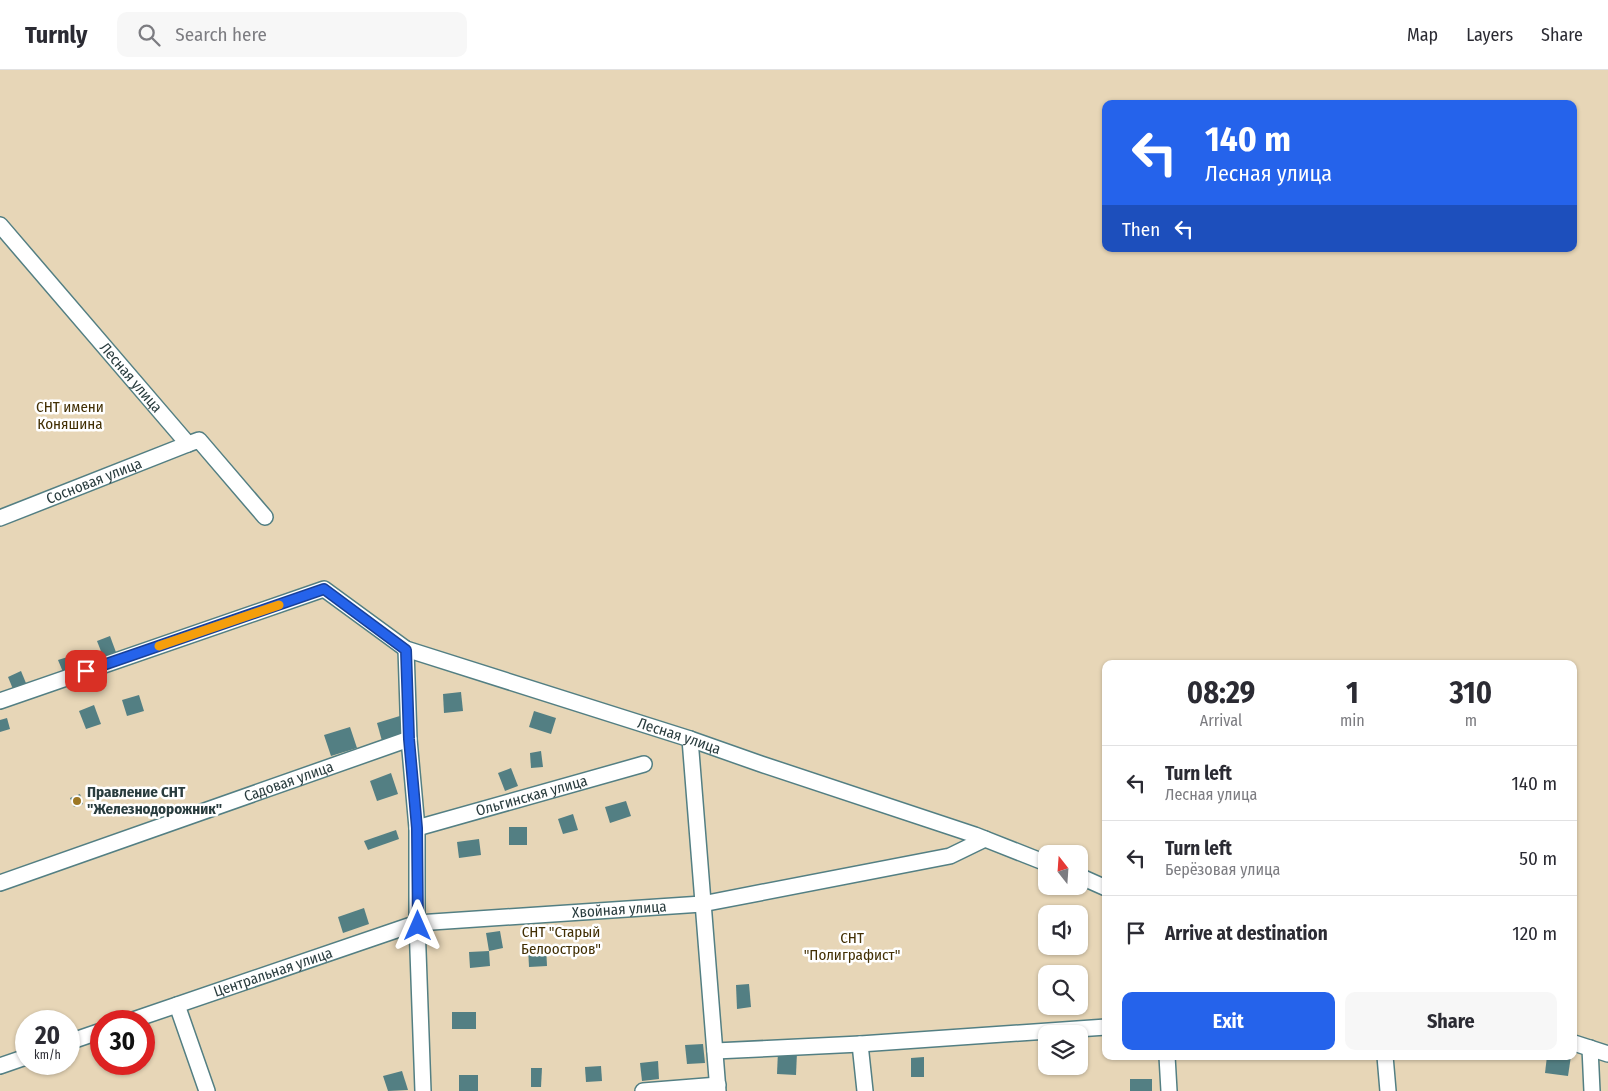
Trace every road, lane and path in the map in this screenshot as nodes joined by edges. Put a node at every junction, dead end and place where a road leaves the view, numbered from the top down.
1 (0, 226) edge
2 (188, 444) junction
3 (3, 512) edge
4 (264, 517) dead end
5 (406, 650) junction
6 (0, 701) edge
7 (690, 738) junction
8 (409, 739) junction
9 (644, 764) dead end
10 (417, 828) junction
11 (985, 839) junction
12 (1038, 860) edge
13 (1088, 880) edge
14 (0, 883) edge
15 (1102, 886) edge
16 (702, 904) junction
17 (417, 922) junction
18 (177, 1005) junction
19 (155, 1012) edge
20 (1102, 1027) edge
21 (860, 1044) junction
22 (1577, 1044) edge
23 (1590, 1048) junction
24 (715, 1051) junction
25 (1608, 1054) edge
26 (1167, 1060) edge
27 (1385, 1060) edge
28 (15, 1061) edge
29 (0, 1066) edge
30 (718, 1088) edge
31 (207, 1091) edge
32 (422, 1091) edge
33 (643, 1091) edge
34 (865, 1091) edge
35 (1169, 1091) edge
36 (1388, 1091) edge
37 (1592, 1091) edge

1 - 2 street, Лесная улица
2 - 3 street, Сосновая улица
2 - 4 street
5 - 6 street, Лесная улица
5 - 7 street, Лесная улица
5 - 8 street
7 - 11 street, Лесная улица
7 - 16 street
8 - 10 street
8 - 14 street, Садовая улица
9 - 10 street, Ольгинская улица
10 - 17 street
11 - 12 street, Лесная улица
11 - 16 street, Хвойная улица
13 - 15 street
16 - 17 street, Хвойная улица
16 - 24 street
17 - 18 street, Центральная улица
17 - 32 street
18 - 19 street, Центральная улица
18 - 31 street
20 - 21 street
21 - 24 street
21 - 34 street
22 - 23 street
23 - 25 street
23 - 37 street
24 - 30 street
26 - 35 street
27 - 36 street
28 - 29 street
30 - 33 street

